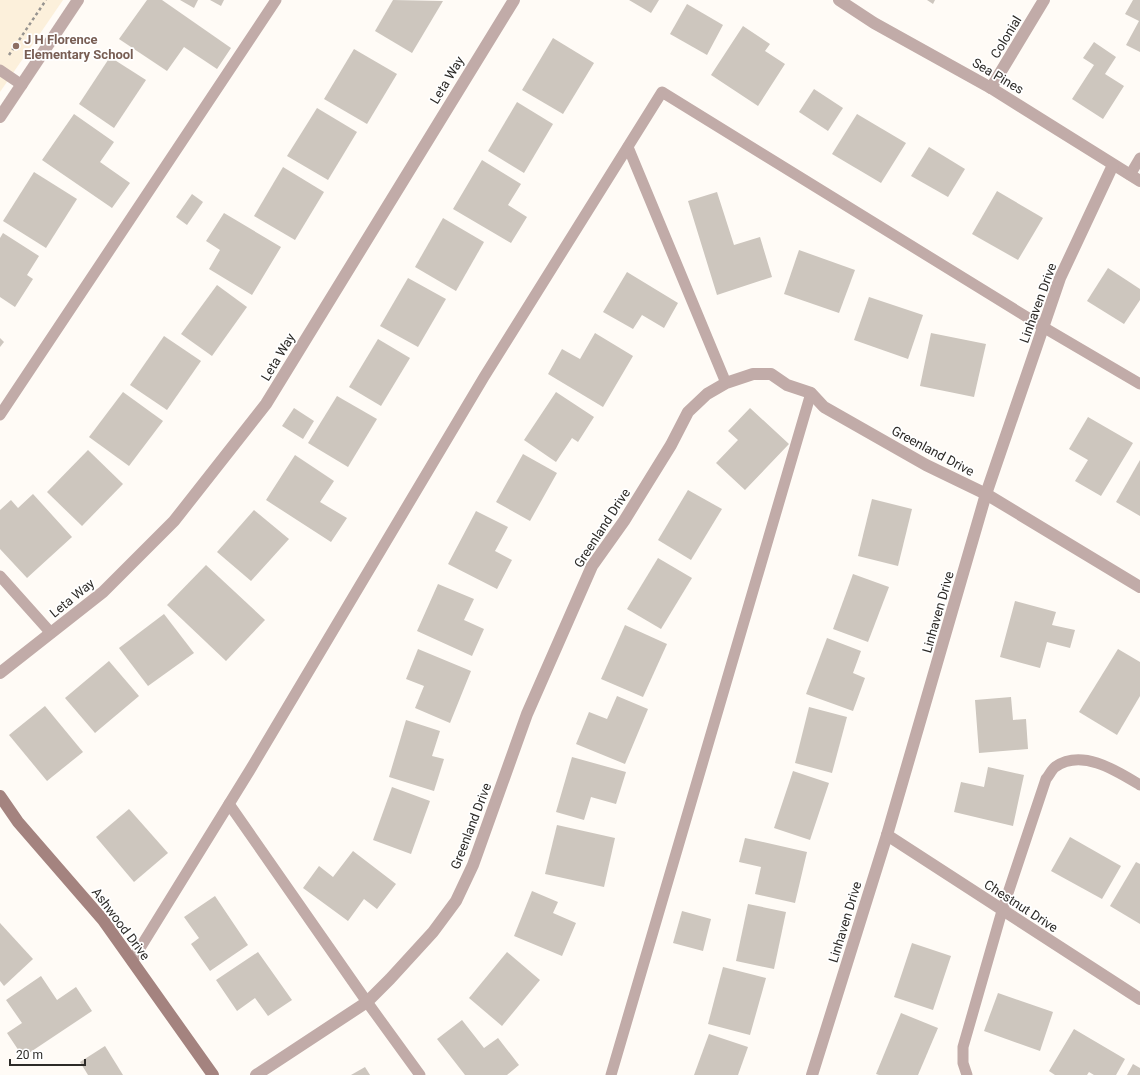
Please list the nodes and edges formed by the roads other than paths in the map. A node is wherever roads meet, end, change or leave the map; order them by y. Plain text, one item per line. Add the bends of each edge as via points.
1 (78, 0) edge
2 (276, 0) edge
3 (514, 0) edge
4 (839, 0) edge
5 (1044, 0) edge
6 (0, 70) edge
7 (22, 84) junction
8 (991, 88) junction
9 (0, 117) edge
10 (628, 147) junction
11 (1140, 158) edge
12 (1113, 165) junction
13 (1135, 178) edge
14 (1043, 327) junction
15 (726, 383) junction
16 (1140, 384) edge
17 (811, 393) junction
18 (0, 415) edge
19 (986, 494) junction
20 (0, 576) edge
21 (1140, 587) edge
22 (51, 633) junction
23 (0, 673) edge
24 (1140, 785) edge
25 (0, 796) edge
26 (229, 804) junction
27 (887, 835) junction
28 (1002, 911) junction
29 (132, 961) junction
30 (1140, 999) edge
31 (367, 1002) junction
32 (213, 1075) edge
33 (256, 1075) edge
34 (420, 1075) edge
35 (611, 1075) edge
36 (812, 1075) edge
37 (967, 1075) edge

1 - 7 street
2 - 18 lane
3 - 22 street, Leta Way via 266,404 174,521 103,592
4 - 8 street, Sea Pines via 874,23
5 - 8 street, Colonial
6 - 7 lane
7 - 9 street
8 - 12 street, Sea Pines
10 - 14 lane via 662,92
10 - 15 lane
10 - 26 lane via 484,377
11 - 13 lane
12 - 13 street, Sea Pines
12 - 14 street, Linhaven Drive via 1060,278
14 - 16 lane
14 - 19 street, Linhaven Drive
15 - 17 street, Greenland Drive via 753,374 770,374 787,385
15 - 31 street, Greenland Drive via 707,394 688,412 632,508 592,566 527,714 473,865 456,900 434,932
17 - 19 street, Greenland Drive via 824,407 926,465
17 - 35 lane
19 - 21 street, Greenland Drive
19 - 27 street, Linhaven Drive
20 - 22 lane
22 - 23 street, Leta Way
24 - 28 lane via 1111,767 1088,760 1070,760 1054,767 1046,780
25 - 29 street, Ashwood Drive via 18,822 103,920
26 - 29 lane
26 - 31 lane
27 - 28 street, Chestnut Drive
27 - 36 street, Linhaven Drive
28 - 30 street, Chestnut Drive
28 - 37 lane via 963,1047 963,1063
29 - 32 street, Ashwood Drive
31 - 33 street, Greenland Drive
31 - 34 lane

